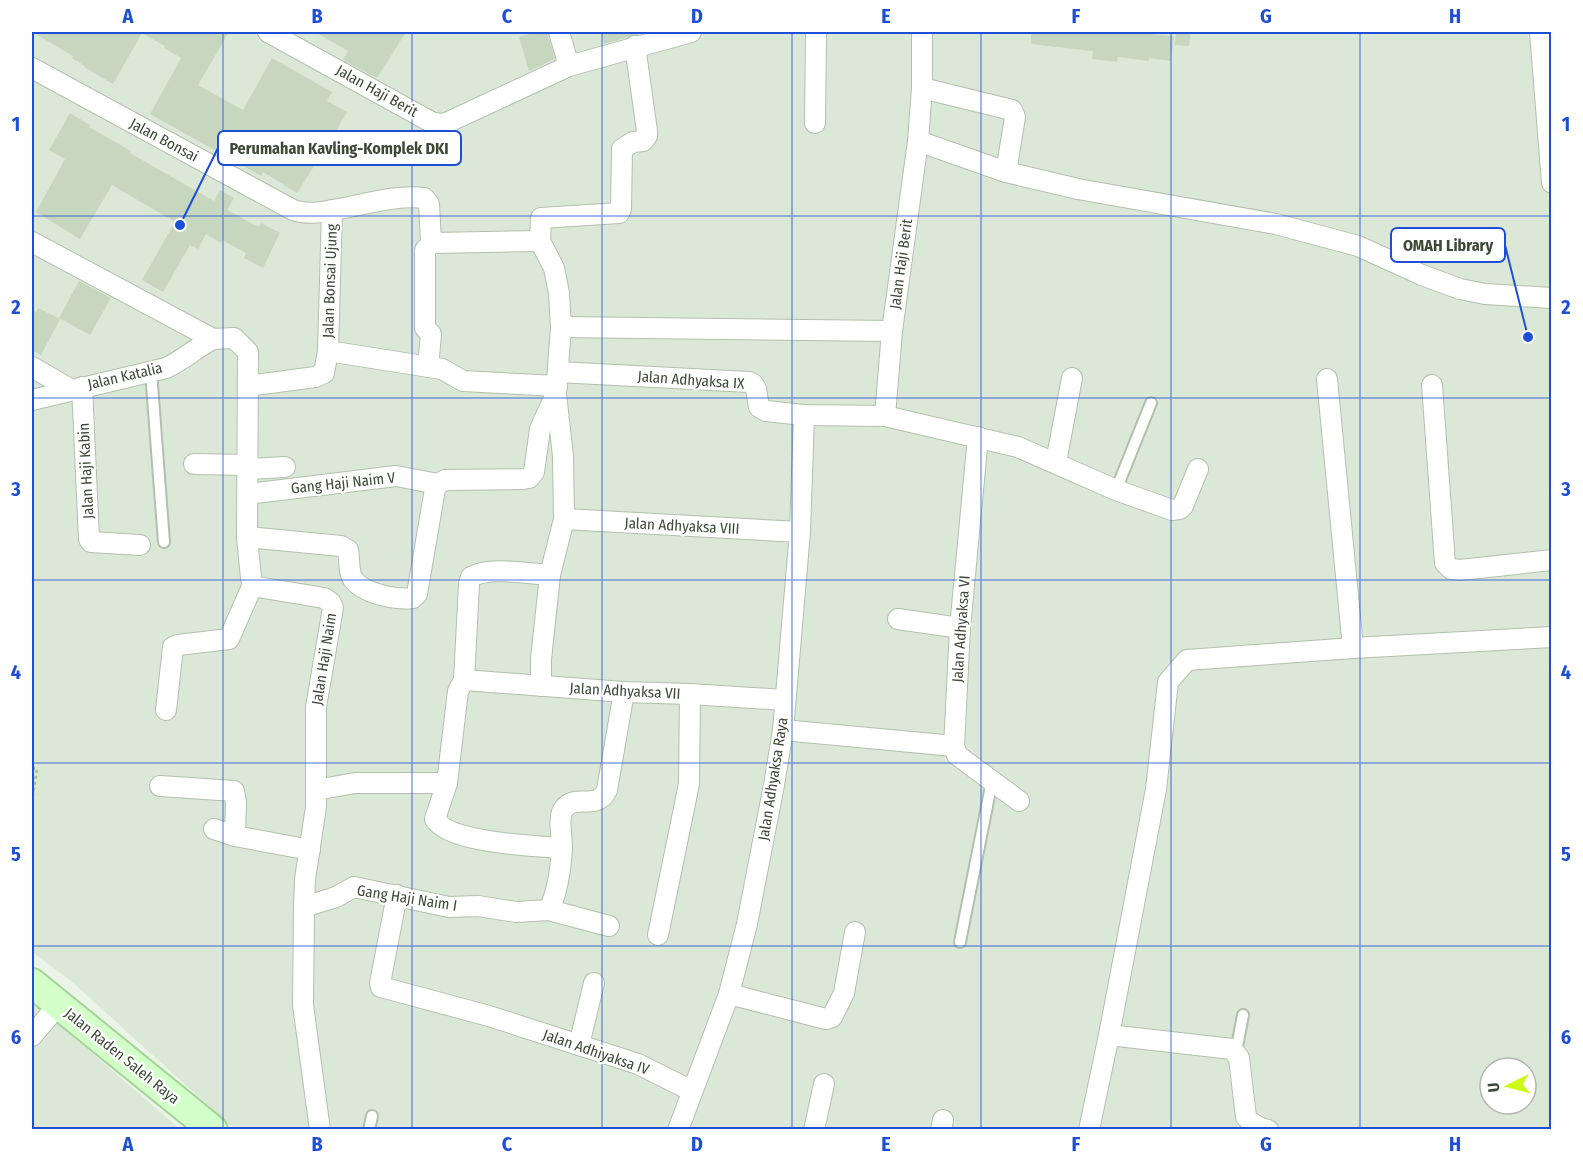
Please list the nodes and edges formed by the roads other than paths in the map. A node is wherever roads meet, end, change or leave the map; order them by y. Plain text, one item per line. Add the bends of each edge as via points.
1 (268, 32) edge
2 (559, 32) edge
3 (691, 32) edge
4 (816, 32) edge
5 (922, 32) edge
6 (1540, 32) edge
7 (635, 46) junction
8 (569, 66) junction
9 (32, 68) edge
10 (922, 88) junction
11 (814, 123) dead end
12 (1550, 136) edge
13 (918, 141) junction
14 (1006, 172) junction
15 (1551, 183) edge
16 (332, 210) junction
17 (32, 242) edge
18 (433, 242) junction
19 (540, 242) junction
20 (1551, 298) edge
21 (561, 327) junction
22 (892, 331) junction
23 (213, 339) junction
24 (328, 351) junction
25 (32, 367) edge
26 (428, 367) junction
27 (152, 372) junction
28 (1072, 378) dead end
29 (1328, 379) dead end
30 (557, 384) junction
31 (1432, 385) dead end
32 (248, 386) junction
33 (76, 388) junction
34 (32, 400) edge
35 (1151, 403) dead end
36 (804, 415) junction
37 (885, 416) junction
38 (978, 437) junction
39 (1056, 462) junction
40 (194, 464) dead end
41 (248, 467) junction
42 (285, 467) dead end
43 (1198, 469) dead end
44 (438, 484) junction
45 (1116, 490) junction
46 (248, 494) junction
47 (564, 519) junction
48 (800, 532) junction
49 (247, 537) junction
50 (164, 542) dead end
51 (140, 545) dead end
52 (1551, 560) edge
53 (550, 575) junction
54 (253, 584) junction
55 (898, 619) dead end
56 (960, 628) junction
57 (1551, 637) edge
58 (1353, 648) junction
59 (464, 680) junction
60 (541, 686) junction
61 (624, 692) junction
62 (690, 694) junction
63 (785, 700) junction
64 (166, 710) dead end
65 (783, 730) junction
66 (954, 746) junction
67 (992, 781) junction
68 (447, 783) junction
69 (160, 786) dead end
70 (316, 790) junction
71 (1019, 801) dead end
72 (214, 829) dead end
73 (235, 836) junction
74 (562, 848) junction
75 (310, 850) junction
76 (397, 895) junction
77 (304, 906) junction
78 (549, 910) junction
79 (609, 926) dead end
80 (855, 932) dead end
81 (658, 935) dead end
82 (960, 942) dead end
83 (32, 983) edge
84 (594, 983) dead end
85 (729, 994) junction
86 (59, 1004) junction
87 (1243, 1015) dead end
88 (1109, 1035) junction
89 (32, 1036) edge
90 (579, 1045) junction
91 (1236, 1052) junction
92 (824, 1084) dead end
93 (692, 1091) junction
94 (372, 1116) dead end
95 (679, 1129) edge
96 (213, 1130) edge
97 (320, 1130) edge
98 (369, 1130) edge
99 (814, 1130) edge
100 (1089, 1130) edge
101 (1268, 1130) edge

1 - 8 street, Jalan Haji Berit via 433,123 444,124
2 - 8 street
3 - 7 street, Jalan Haji Berit
4 - 11 street
5 - 10 street, Jalan Haji Berit
6 - 12 street
7 - 8 street, Jalan Haji Berit
7 - 19 street via 647,136 622,149 621,209 619,213 541,218
9 - 16 street, Jalan Bonsai via 293,210
10 - 13 street, Jalan Haji Berit
10 - 14 street via 1012,110 1016,117
12 - 15 street
13 - 14 street
13 - 22 street, Jalan Haji Berit
14 - 20 street via 1078,189 1276,224 1358,246 1460,289
16 - 18 street, Jalan Bonsai via 401,197 424,198 429,204
16 - 24 street, Jalan Bonsai Ujung
17 - 23 street
18 - 19 street
18 - 26 street via 425,250 425,328 431,334
19 - 21 street via 555,268
21 - 22 street
21 - 30 street
22 - 37 street, Jalan Haji Berit
23 - 27 street, Jalan Katalia via 178,362
23 - 32 street via 234,338 248,352
24 - 26 street
24 - 32 street via 324,373 315,377
25 - 33 street
26 - 30 street via 442,369 463,381
27 - 33 street, Jalan Katalia
27 - 50 lane
28 - 39 street
29 - 58 street
30 - 36 street, Jalan Adhyaksa IX via 749,382 756,389 759,407
30 - 44 street, Gang Haji Naim V via 540,429 532,476 445,480
30 - 47 street
31 - 52 street via 1445,563 1460,570
32 - 41 street
33 - 34 street, Jalan Katalia
33 - 51 street, Jalan Haji Kabin via 89,539
35 - 45 lane
36 - 37 street
36 - 48 street, Jalan Adhyaksa Raya
37 - 38 street
38 - 39 street
38 - 56 street, Jalan Adhyaksa VI
39 - 45 street
40 - 41 street
41 - 42 street
41 - 46 street
43 - 45 street via 1183,506 1177,510
44 - 46 street, Gang Haji Naim V via 396,476
44 - 49 street via 417,594 413,598 382,596 359,584 353,579 348,550 342,546
46 - 49 street
47 - 48 street, Jalan Adhyaksa VIII
47 - 53 street
48 - 63 street, Jalan Adhyaksa Raya
49 - 54 street
53 - 59 street via 498,572 471,577
53 - 60 street
54 - 64 street via 229,639 173,647
54 - 70 street, Jalan Haji Naim via 332,603 316,707
55 - 56 street
56 - 66 street, Jalan Adhyaksa VI
57 - 58 street
58 - 88 street via 1187,660 1168,682 1156,789
59 - 60 street, Jalan Adhyaksa VII
59 - 68 street via 458,691
60 - 61 street, Jalan Adhyaksa VII
61 - 62 street, Jalan Adhyaksa VII
61 - 74 street via 607,790 593,802 579,801 565,807 561,813
62 - 63 street, Jalan Adhyaksa VII
62 - 81 street via 689,784
63 - 65 street, Jalan Adhyaksa Raya
65 - 66 street
65 - 85 street, Jalan Adhyaksa Raya via 747,924
66 - 67 street via 957,755
67 - 71 street
67 - 82 lane
68 - 70 street via 354,783
68 - 74 street via 435,821 459,836
69 - 73 street via 234,791
70 - 75 street, Jalan Haji Naim
72 - 73 street
73 - 75 street
74 - 78 street via 555,897
75 - 77 street, Jalan Haji Naim
76 - 77 street, Gang Haji Naim I via 354,887
76 - 78 street, Gang Haji Naim I via 448,907
76 - 90 street, Jalan Adhiyaksa IV via 381,987
77 - 97 street, Jalan Haji Naim via 303,1005
78 - 79 street, Gang Haji Naim I
80 - 85 street via 844,993 832,1017 826,1019
83 - 86 main road, Jalan Raden Saleh Raya
84 - 90 street
85 - 93 street, Jalan Adhyaksa Raya
86 - 89 street
86 - 96 main road, Jalan Raden Saleh Raya
87 - 91 lane
88 - 91 street via 1226,1047
88 - 100 street
90 - 93 street, Jalan Adhiyaksa IV via 638,1064
91 - 101 street via 1246,1117
92 - 99 street
93 - 95 street, Jalan Adhyaksa Raya
94 - 98 lane

